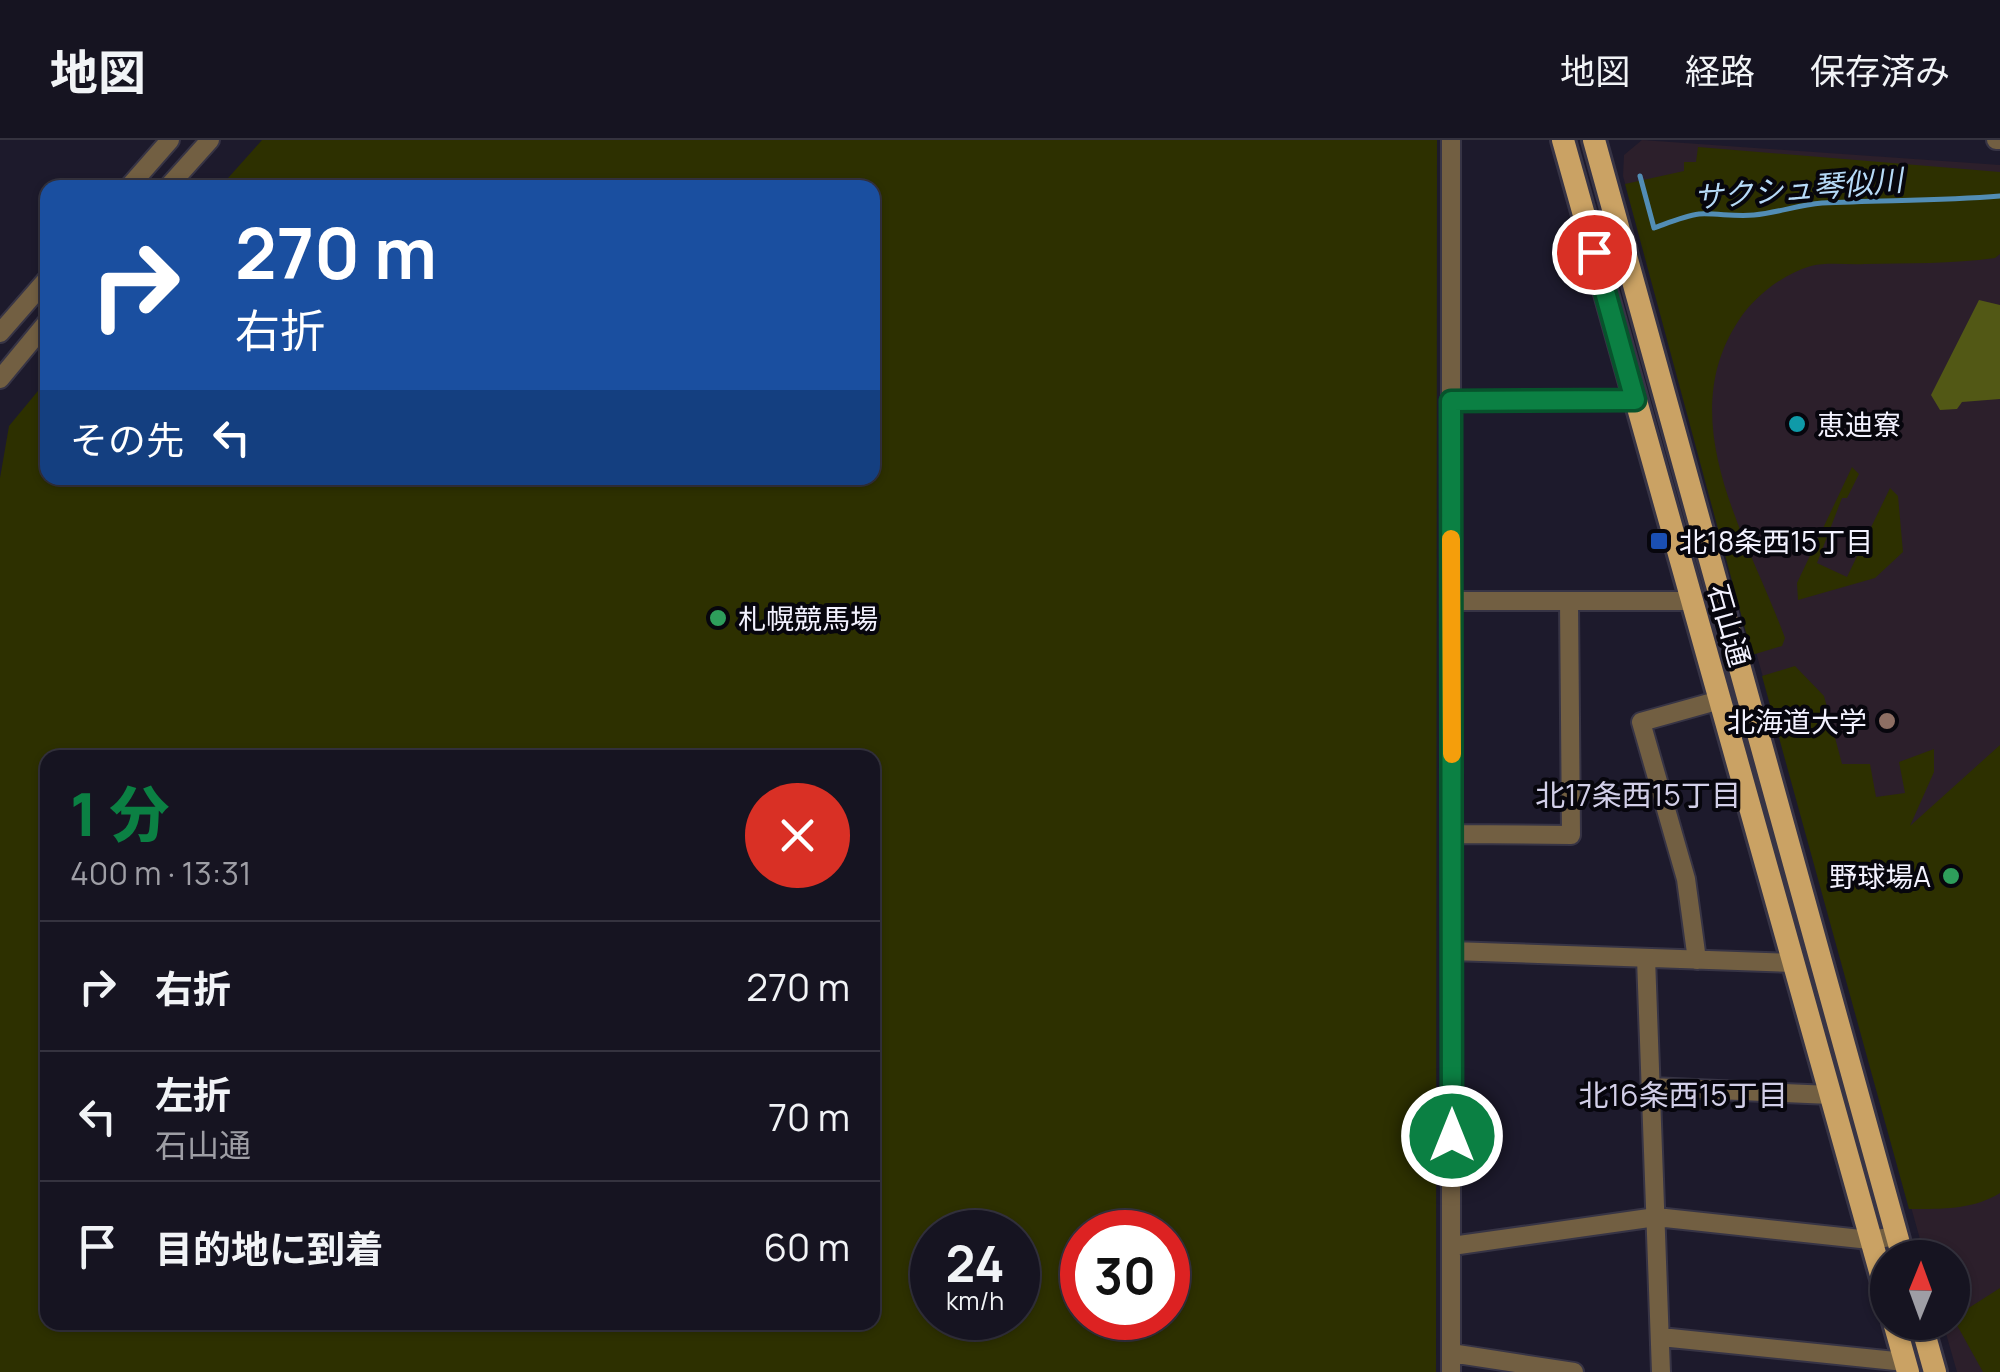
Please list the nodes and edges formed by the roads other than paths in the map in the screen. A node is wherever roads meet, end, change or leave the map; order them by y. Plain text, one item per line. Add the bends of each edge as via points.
1 (170, 140) edge
2 (210, 140) edge
3 (1451, 140) edge
4 (1563, 140) edge
5 (1594, 140) edge
6 (135, 180) edge
7 (174, 180) edge
8 (40, 287) edge
9 (40, 331) edge
10 (0, 333) edge
11 (0, 379) edge
12 (1635, 400) junction
13 (1451, 401) junction
14 (1452, 601) junction
15 (1569, 601) junction
16 (1692, 601) junction
17 (1720, 700) junction
18 (1452, 834) junction
19 (1452, 951) junction
20 (1646, 958) junction
21 (1697, 960) junction
22 (1794, 963) junction
23 (1651, 1087) junction
24 (1831, 1095) junction
25 (1656, 1216) junction
26 (1870, 1240) joint
27 (1898, 1240) edge
28 (1452, 1246) junction
29 (1660, 1337) junction
30 (1899, 1340) edge
31 (1926, 1340) edge
32 (1451, 1363) edge
33 (1907, 1367) edge
34 (1574, 1372) edge
35 (1661, 1372) edge
36 (1935, 1372) edge

1 - 6 street
2 - 7 street
3 - 13 street
4 - 12 main road, 石山通
5 - 27 main road, 石山通
8 - 10 street
9 - 11 street
12 - 13 street
12 - 16 main road, 石山通
13 - 14 street
14 - 15 street
14 - 18 street
15 - 16 street
15 - 18 street via 1570,834
16 - 17 main road, 石山通
17 - 21 street via 1642,722 1686,879
17 - 22 main road, 石山通
18 - 19 street
19 - 20 street
19 - 28 street
20 - 21 street
20 - 23 street
21 - 22 street
22 - 24 main road, 石山通
23 - 24 street
23 - 25 street
24 - 26 main road, 石山通
25 - 26 street
25 - 28 street
25 - 29 street
28 - 32 street
29 - 33 street
29 - 35 street
30 - 33 main road
31 - 36 main road
32 - 34 street

